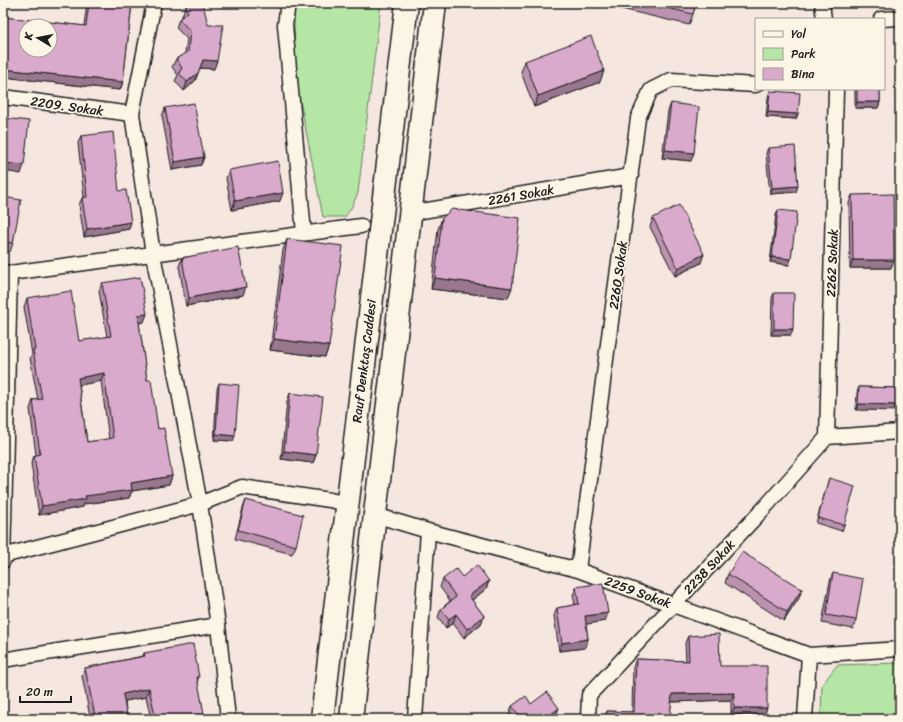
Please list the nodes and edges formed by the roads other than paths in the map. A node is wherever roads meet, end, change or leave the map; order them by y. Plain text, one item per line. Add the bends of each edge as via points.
1 (154, 3) edge
2 (288, 3) edge
3 (407, 3) edge
4 (435, 3) edge
5 (822, 3) edge
6 (824, 18) edge
7 (900, 18) edge
8 (885, 19) edge
9 (755, 85) edge
10 (836, 90) edge
11 (3, 97) edge
12 (132, 114) junction
13 (631, 176) junction
14 (410, 213) junction
15 (362, 226) dead end
16 (304, 233) junction
17 (153, 254) junction
18 (6, 272) edge
19 (900, 432) edge
20 (827, 437) junction
21 (200, 504) junction
22 (347, 504) junction
23 (375, 515) junction
24 (428, 531) junction
25 (3, 558) edge
26 (578, 570) junction
27 (674, 605) junction
28 (218, 625) junction
29 (900, 649) edge
30 (809, 655) junction
31 (3, 660) edge
32 (228, 719) edge
33 (322, 719) edge
34 (351, 719) edge
35 (415, 719) edge
36 (588, 719) edge
37 (805, 719) edge

1 - 12 street
2 - 16 street via 285,25
3 - 22 main road, Rauf Denktaş Caddesi
4 - 14 main road
5 - 6 street
7 - 8 street
9 - 13 street, 2260 Sokak via 670,80 651,90 638,118
10 - 20 street, 2262 Sokak
11 - 12 street, 2209. Sokak
12 - 17 street
13 - 14 street, 2261 Sokak
13 - 26 street, 2260 Sokak
14 - 23 main road
15 - 16 street
16 - 17 street
17 - 18 street
17 - 21 street
18 - 25 street
19 - 20 street
20 - 27 street, 2238 Sokak via 768,505
21 - 22 street via 242,487
21 - 25 street
21 - 28 street
22 - 33 main road, Rauf Denktaş Caddesi
23 - 24 street, 2259 Sokak
23 - 34 main road
24 - 26 street, 2259 Sokak
24 - 35 street
26 - 27 street, 2259 Sokak
27 - 30 street, 2259 Sokak
27 - 36 street, 2238 Sokak via 589,695
28 - 31 street
28 - 32 street
29 - 30 street, 2259 Sokak
30 - 37 street

